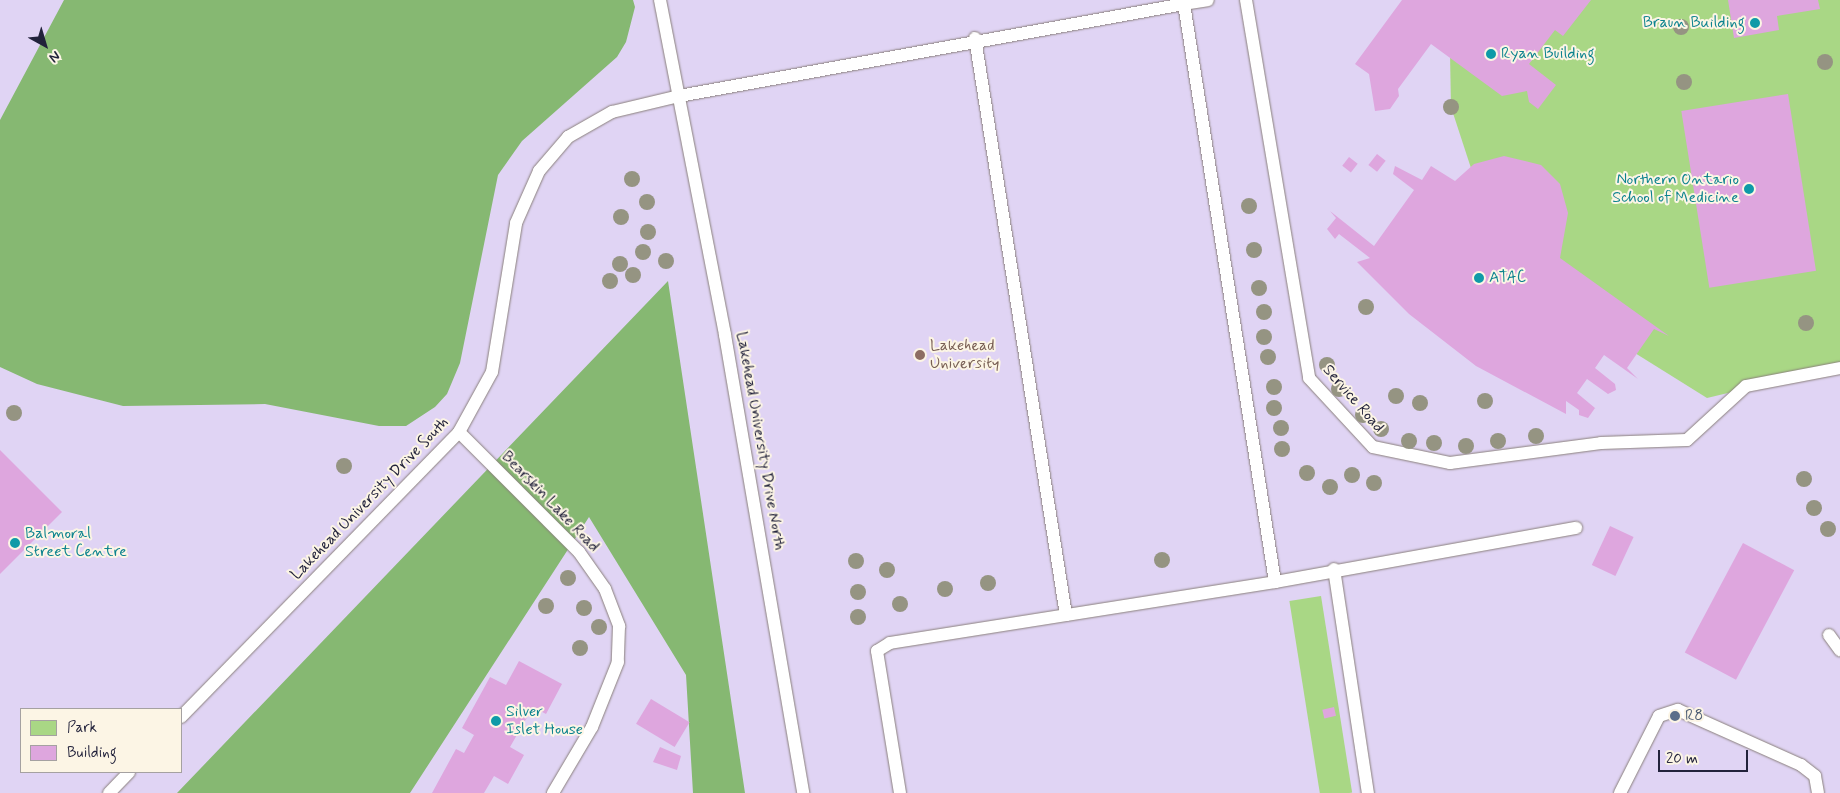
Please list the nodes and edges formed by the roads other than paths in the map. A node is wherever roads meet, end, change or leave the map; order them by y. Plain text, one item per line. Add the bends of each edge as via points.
1 (660, 0) edge
2 (1208, 0) edge
3 (1246, 0) edge
4 (1184, 4) junction
5 (974, 38) junction
6 (679, 96) junction
7 (1840, 368) edge
8 (459, 432) junction
9 (1576, 528) dead end
10 (1334, 569) junction
11 (1275, 582) junction
12 (1066, 615) junction
13 (1829, 635) dead end
14 (1840, 650) edge
15 (182, 716) edge
16 (128, 773) edge
17 (109, 793) edge
18 (553, 793) edge
19 (803, 793) edge
20 (900, 793) edge
21 (1368, 793) edge
22 (1620, 793) edge
23 (1818, 793) edge

1 - 6 lane
2 - 4 lane, Lakehead University Drive South
3 - 7 lane, Service Road via 1309,378 1374,447 1450,464 1600,443 1687,440 1746,386
4 - 5 lane, Lakehead University Drive South
4 - 11 lane
5 - 6 lane, Lakehead University Drive South
5 - 12 lane
6 - 8 lane, Lakehead University Drive South via 612,112 589,123 568,137 539,171 516,224 492,372
6 - 19 lane, Lakehead University Drive North
8 - 15 lane, Lakehead University Drive South
8 - 18 lane, Bearskin Lake Road via 579,552 605,589 618,626 618,662 592,727
9 - 10 lane
10 - 11 lane
10 - 21 lane
11 - 12 lane
12 - 20 lane via 890,643 877,651
13 - 14 lane
16 - 17 lane
22 - 23 lane via 1659,716 1678,710 1802,765 1815,776

